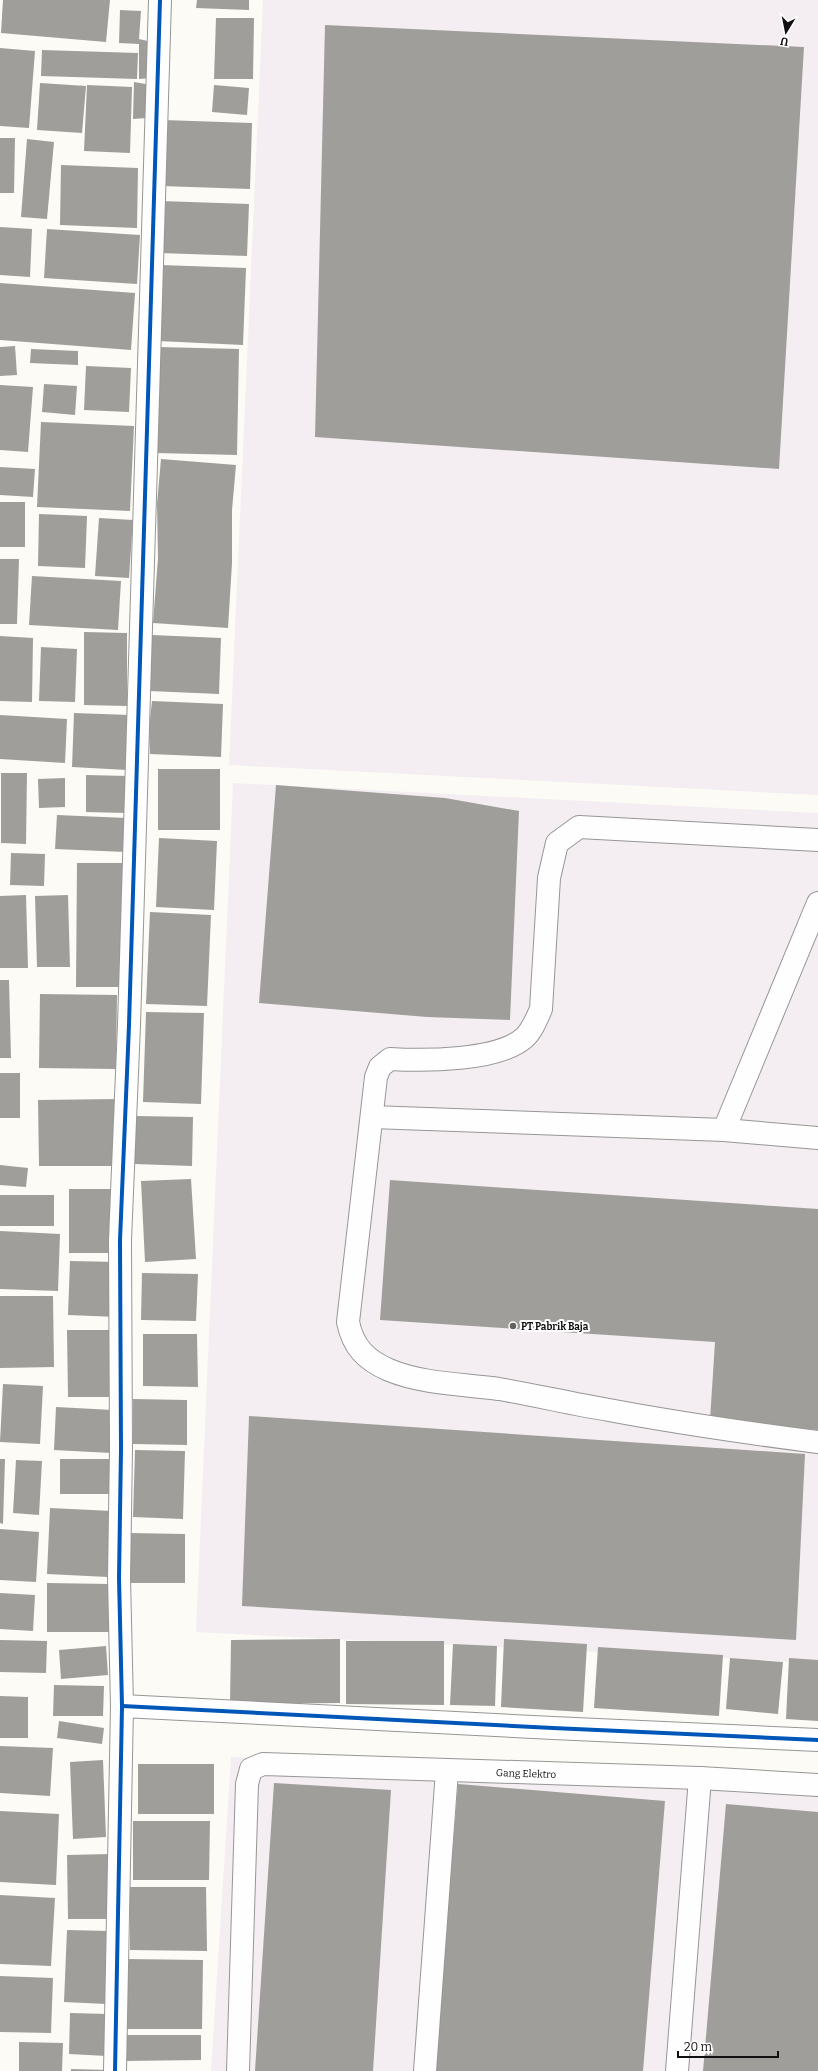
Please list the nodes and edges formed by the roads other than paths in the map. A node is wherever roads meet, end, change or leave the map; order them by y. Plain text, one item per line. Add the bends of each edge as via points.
1 (160, 0) edge
2 (818, 840) edge
3 (818, 903) edge
4 (372, 1117) junction
5 (724, 1130) junction
6 (818, 1138) edge
7 (818, 1442) edge
8 (122, 1706) junction
9 (818, 1740) edge
10 (447, 1770) junction
11 (700, 1778) junction
12 (818, 1785) edge
13 (115, 2071) edge
14 (238, 2071) edge
15 (425, 2071) edge
16 (677, 2071) edge

1 - 8 street via 120,1240 119,1578
2 - 4 street via 579,827 557,842 549,878 541,1009 524,1038 495,1053 420,1060 390,1059 380,1067 376,1077
3 - 5 street
4 - 5 street
4 - 7 street via 348,1322 351,1337 363,1354 387,1369 408,1377 499,1389 617,1412
5 - 6 street
8 - 9 street
8 - 13 street
10 - 11 street, Gang Elektro
10 - 14 street, Gang Elektro via 263,1764 251,1769 247,1784
10 - 15 street
11 - 12 street, Gang Elektro
11 - 16 street

